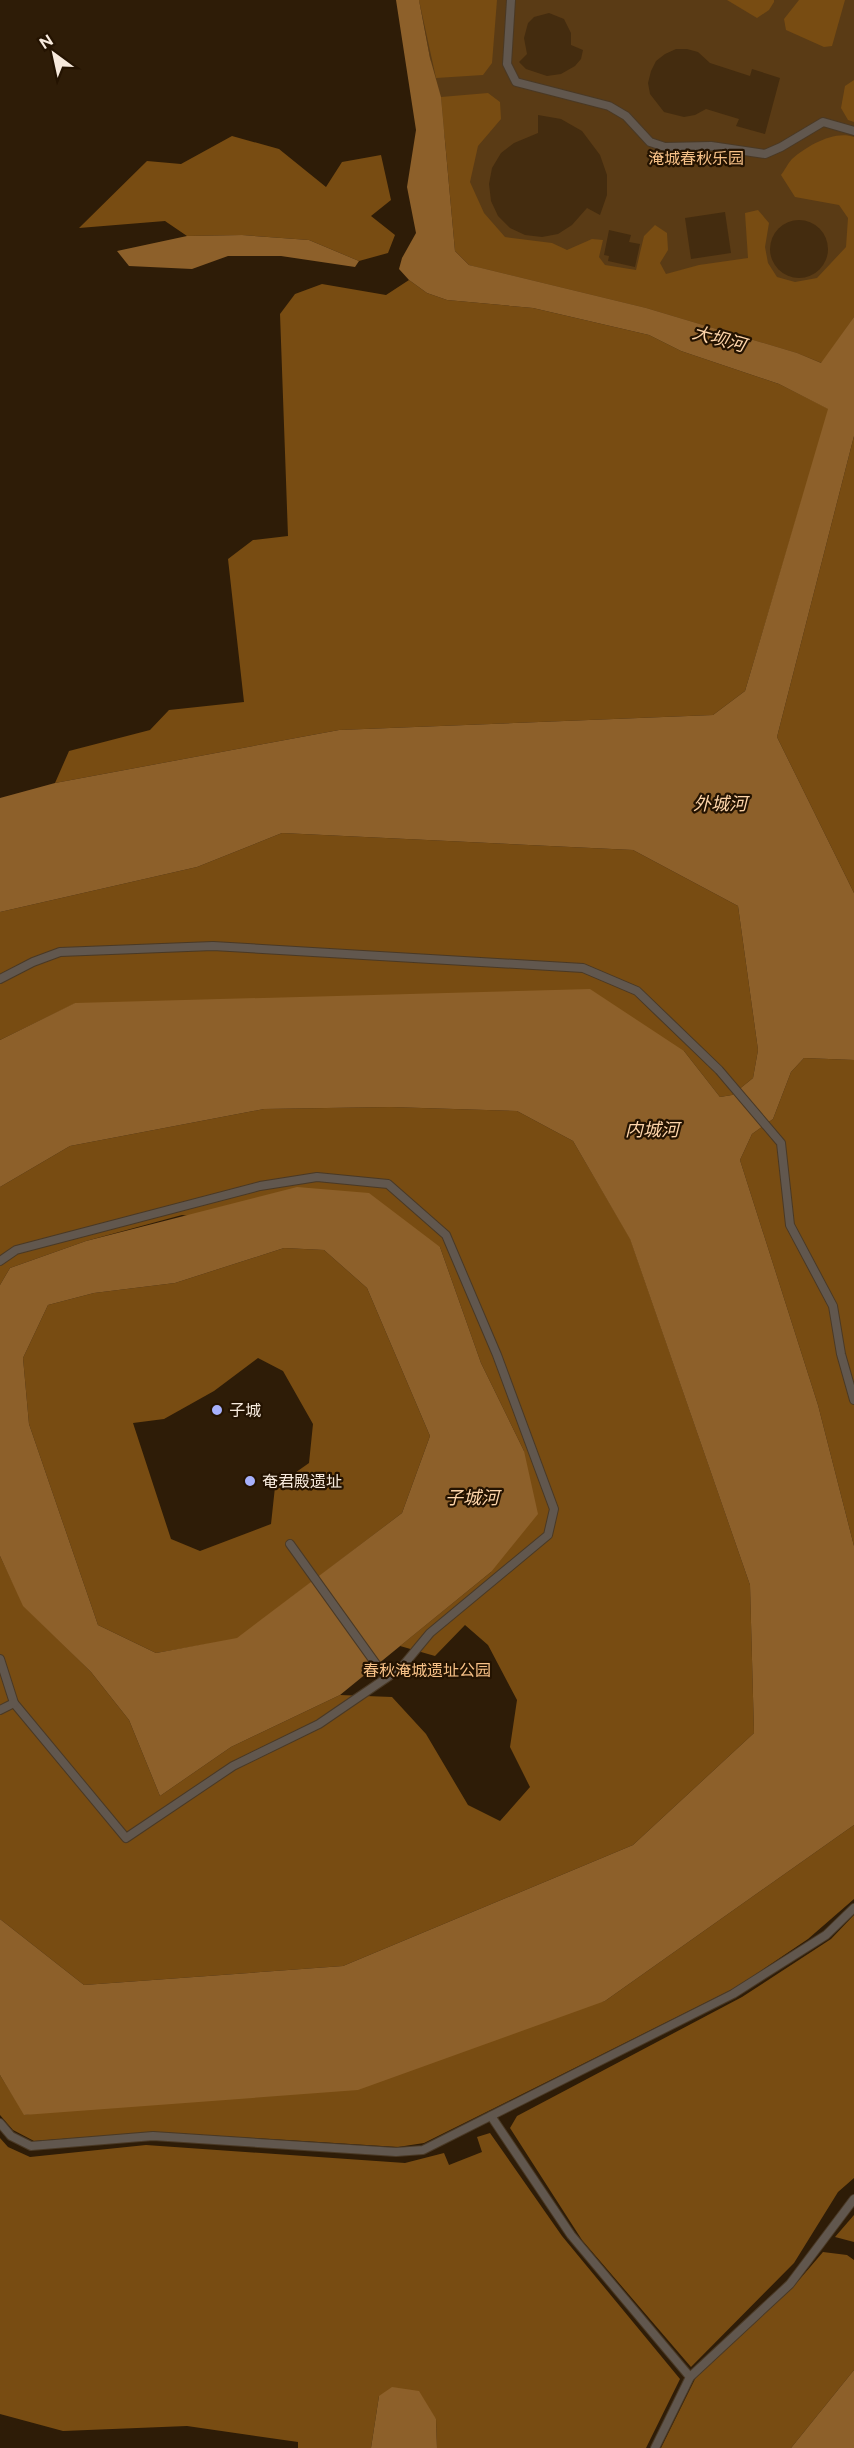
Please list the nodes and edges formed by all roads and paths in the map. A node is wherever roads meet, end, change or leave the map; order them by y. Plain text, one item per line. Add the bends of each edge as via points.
1 (511, 0) edge
2 (854, 131) edge
3 (0, 979) edge
4 (0, 1261) edge
5 (854, 1400) edge
6 (290, 1544) dead end
7 (0, 1659) edge
8 (386, 1678) junction
9 (14, 1703) junction
10 (0, 1710) edge
11 (854, 1908) edge
12 (491, 2116) junction
13 (0, 2123) edge
14 (854, 2199) edge
15 (690, 2377) junction
16 (655, 2448) edge

1 - 2 lane via 507,64 516,82 609,106 626,116 650,142 665,147 711,146 765,154 823,122
3 - 5 lane via 60,952 213,946 583,968 637,991 719,1070 781,1143 790,1225 833,1306
4 - 8 lane via 16,1250 260,1186 317,1177 388,1184 446,1235 497,1355 554,1509 548,1535 430,1633 401,1668
6 - 8 lane
7 - 9 lane
8 - 9 lane via 319,1724 233,1766 126,1838
9 - 10 lane
11 - 12 lane via 826,1935 733,1994
12 - 13 lane via 423,2150 396,2152 153,2136 31,2146 11,2136
12 - 15 lane via 571,2235
14 - 15 lane via 790,2283
15 - 16 lane

